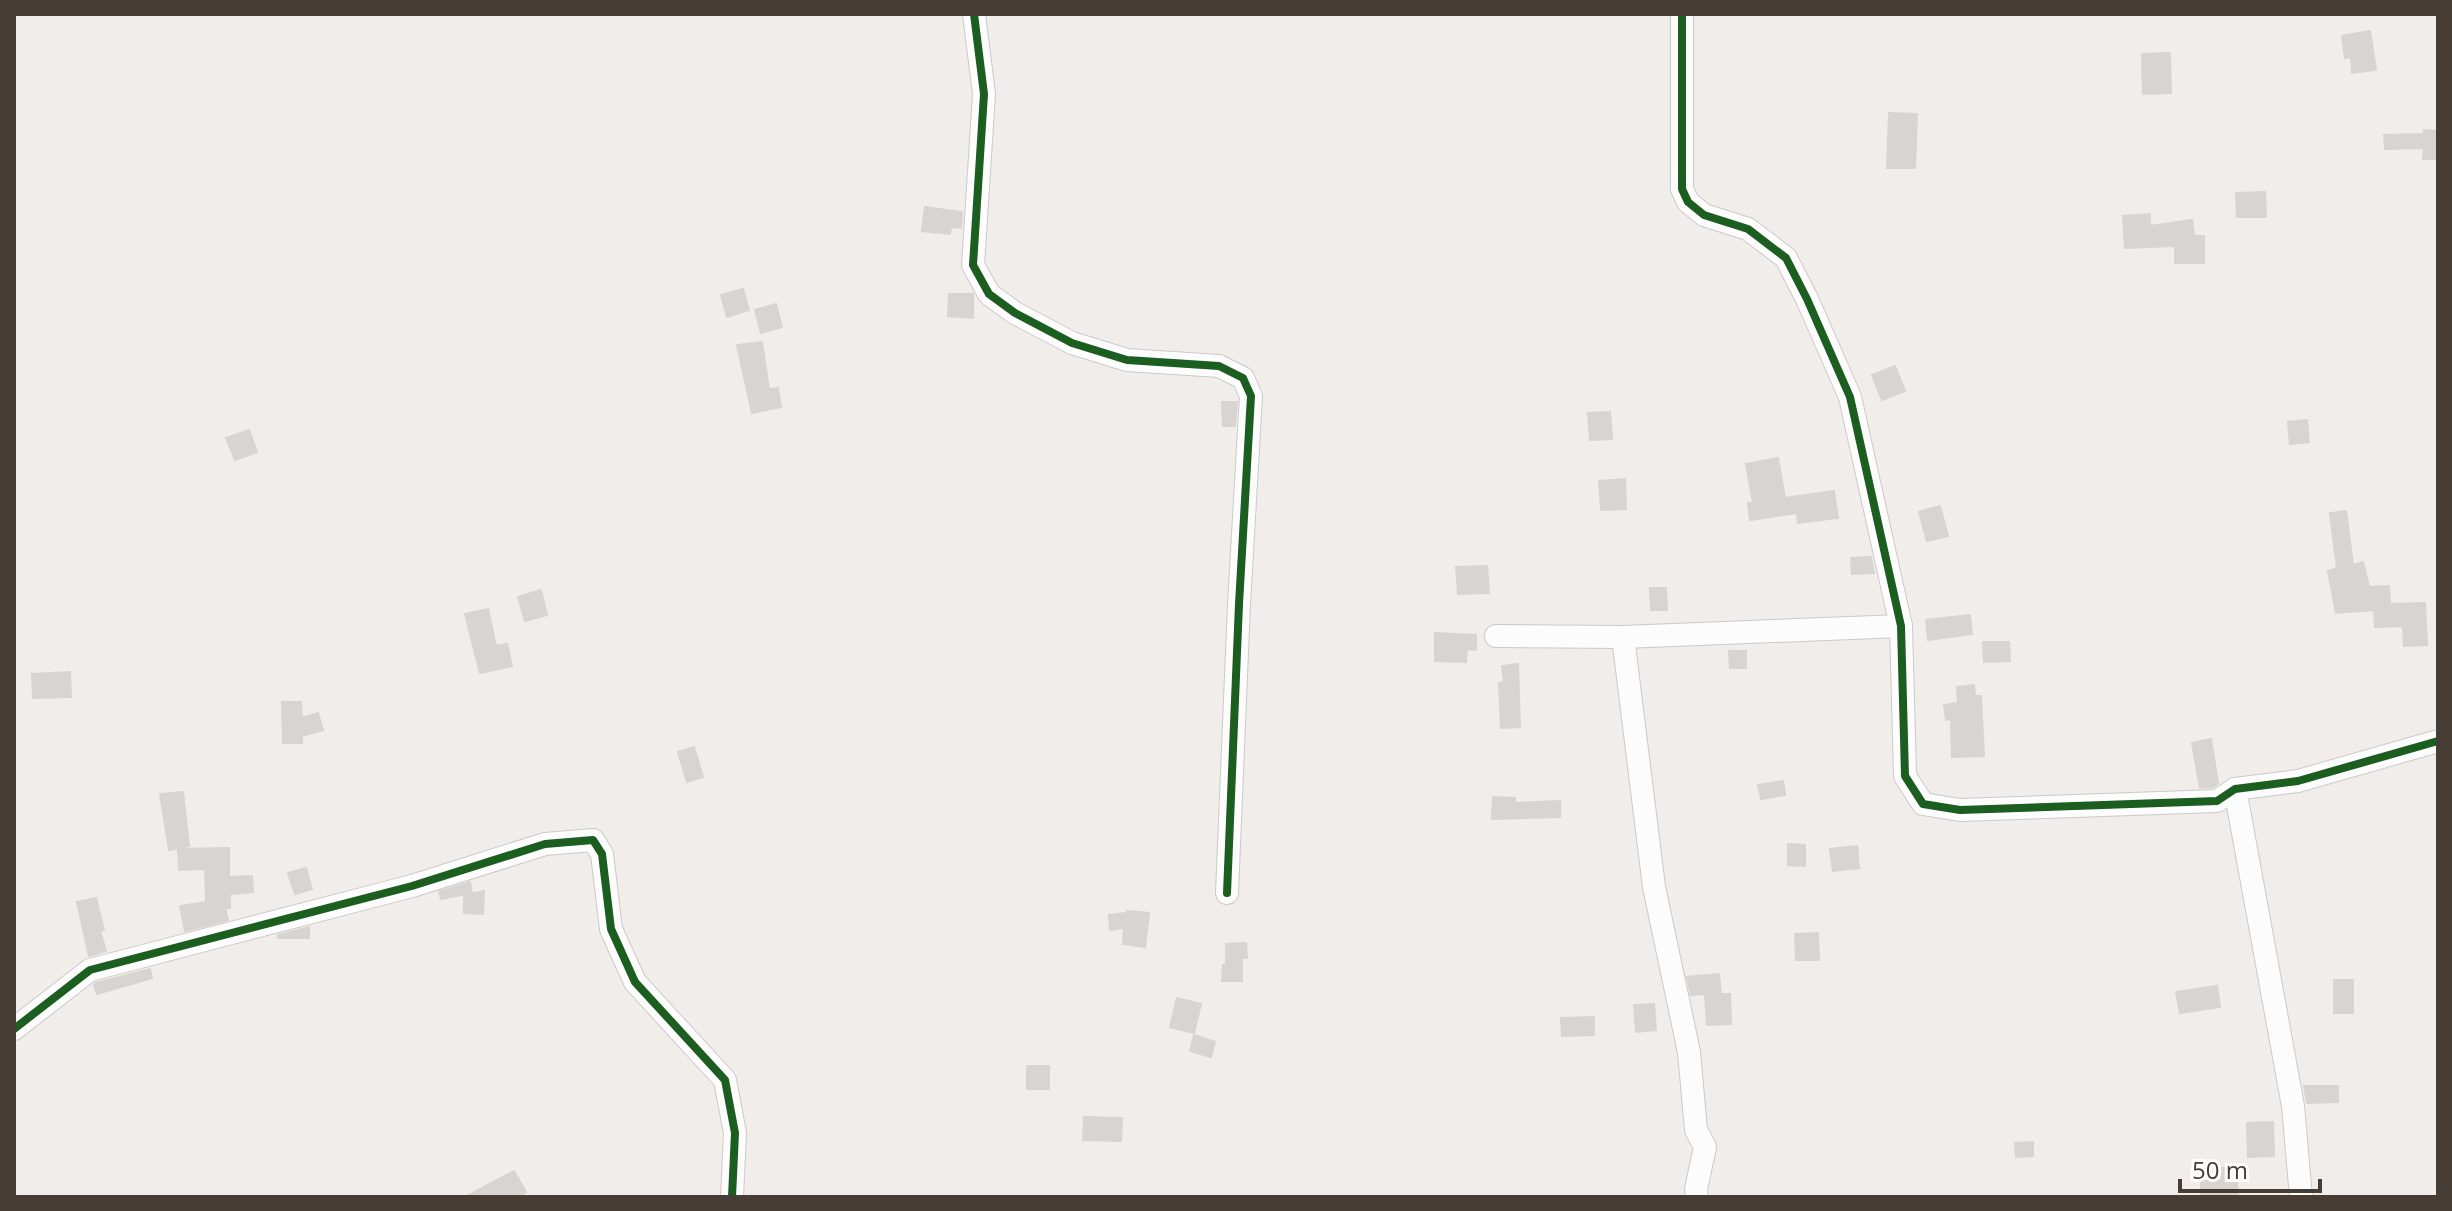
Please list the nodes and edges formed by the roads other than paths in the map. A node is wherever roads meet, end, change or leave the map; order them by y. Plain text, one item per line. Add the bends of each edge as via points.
1 (974, 14) edge
2 (1682, 14) edge
3 (1901, 626) junction
4 (1496, 636) dead end
5 (1623, 637) junction
6 (2438, 741) edge
7 (2235, 789) junction
8 (1227, 893) dead end
9 (14, 1029) edge
10 (732, 1197) edge
11 (1697, 1197) edge
12 (2301, 1197) edge

1 - 8 street via 984,94 973,265 989,294 1072,343 1127,360 1219,366 1243,378 1251,396
2 - 3 street via 1682,189 1704,215 1748,229 1786,258 1807,299 1850,397
3 - 5 street
3 - 7 street via 1905,776 1923,804 1960,810 2217,801
4 - 5 street
5 - 11 street via 1654,887 1689,1052 1696,1130 1705,1147
6 - 7 street via 2298,781
7 - 12 street via 2293,1106
9 - 10 street via 90,970 412,886 545,844 593,840 602,854 611,929 635,982 725,1080 735,1133

